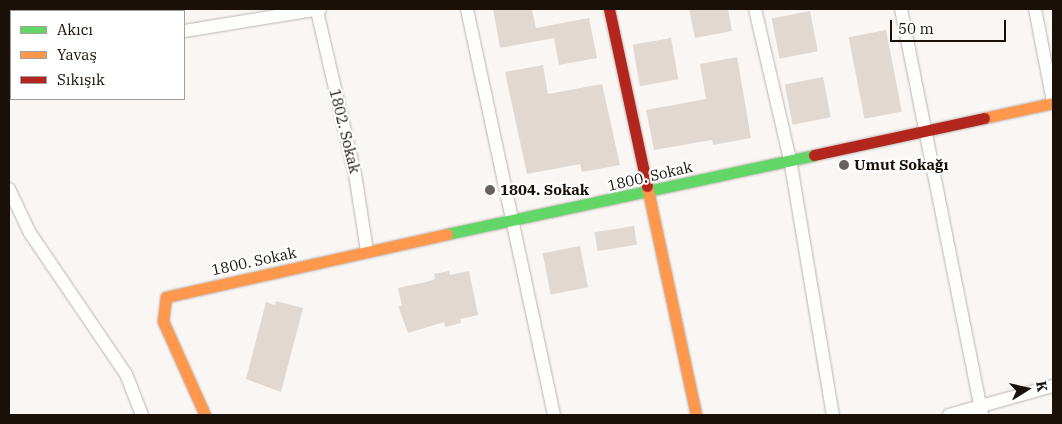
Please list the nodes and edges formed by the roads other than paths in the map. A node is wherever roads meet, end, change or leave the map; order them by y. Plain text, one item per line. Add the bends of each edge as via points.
1 (466, 9) edge
2 (609, 9) edge
3 (755, 9) edge
4 (901, 9) edge
5 (1035, 9) edge
6 (319, 10) edge
7 (185, 31) edge
8 (1053, 103) edge
9 (927, 130) junction
10 (790, 158) junction
11 (9, 189) edge
12 (646, 193) junction
13 (514, 221) junction
14 (367, 251) junction
15 (1053, 386) edge
16 (981, 412) edge
17 (142, 415) edge
18 (204, 415) edge
19 (554, 415) edge
20 (696, 415) edge
21 (833, 415) edge
22 (949, 415) edge

1 - 13 street
2 - 12 street
3 - 10 street
4 - 9 street
5 - 8 street
6 - 7 street
6 - 14 street, 1802. Sokak via 356,174
8 - 9 street, 1800. Sokak
9 - 10 street, 1800. Sokak
9 - 16 street
10 - 12 street, 1800. Sokak
10 - 21 street
11 - 17 street via 30,233 126,374
12 - 13 street, 1800. Sokak
12 - 20 street
13 - 14 street, 1800. Sokak
13 - 19 street
14 - 18 street, 1800. Sokak via 166,297 162,307 163,321
15 - 16 street
16 - 22 street

